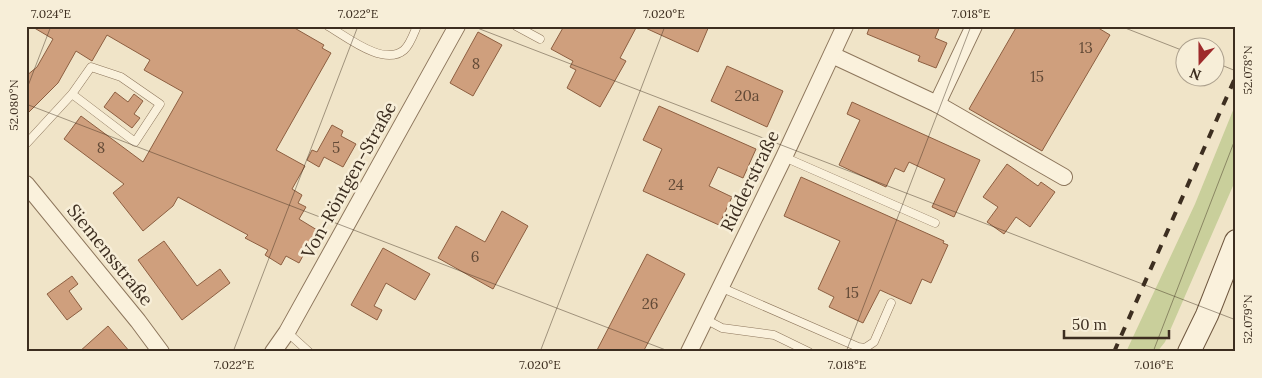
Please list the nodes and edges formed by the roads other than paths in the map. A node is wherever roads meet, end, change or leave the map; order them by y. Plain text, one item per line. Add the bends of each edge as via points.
1 (328, 26) edge
2 (417, 26) edge
3 (457, 26) edge
4 (516, 26) edge
5 (845, 26) edge
6 (974, 26) edge
7 (540, 39) dead end
8 (832, 56) junction
9 (72, 94) junction
10 (937, 104) junction
11 (26, 144) edge
12 (784, 156) junction
13 (1064, 177) dead end
14 (26, 184) edge
15 (935, 223) dead end
16 (1236, 241) edge
17 (720, 287) junction
18 (891, 303) dead end
19 (705, 319) junction
20 (287, 332) junction
21 (1192, 351) edge
22 (161, 352) edge
23 (273, 352) edge
24 (309, 352) edge
25 (689, 352) edge
26 (809, 352) edge

1 - 2 lane via 375,53 392,56 405,50
3 - 20 street, Von-Röntgen-Straße
4 - 7 lane
5 - 8 street, Ridderstraße
6 - 10 street
8 - 10 street
8 - 12 street, Ridderstraße
9 - 9 lane via 91,67 121,77 160,104 135,142
9 - 11 lane
10 - 13 street
12 - 15 lane
12 - 17 street, Ridderstraße
14 - 22 street, Siemensstraße
16 - 21 main road
17 - 18 lane via 865,348 874,342
17 - 19 street, Ridderstraße
19 - 25 street, Ridderstraße
19 - 26 lane via 722,328 774,335
20 - 23 street, Von-Röntgen-Straße
20 - 24 lane

